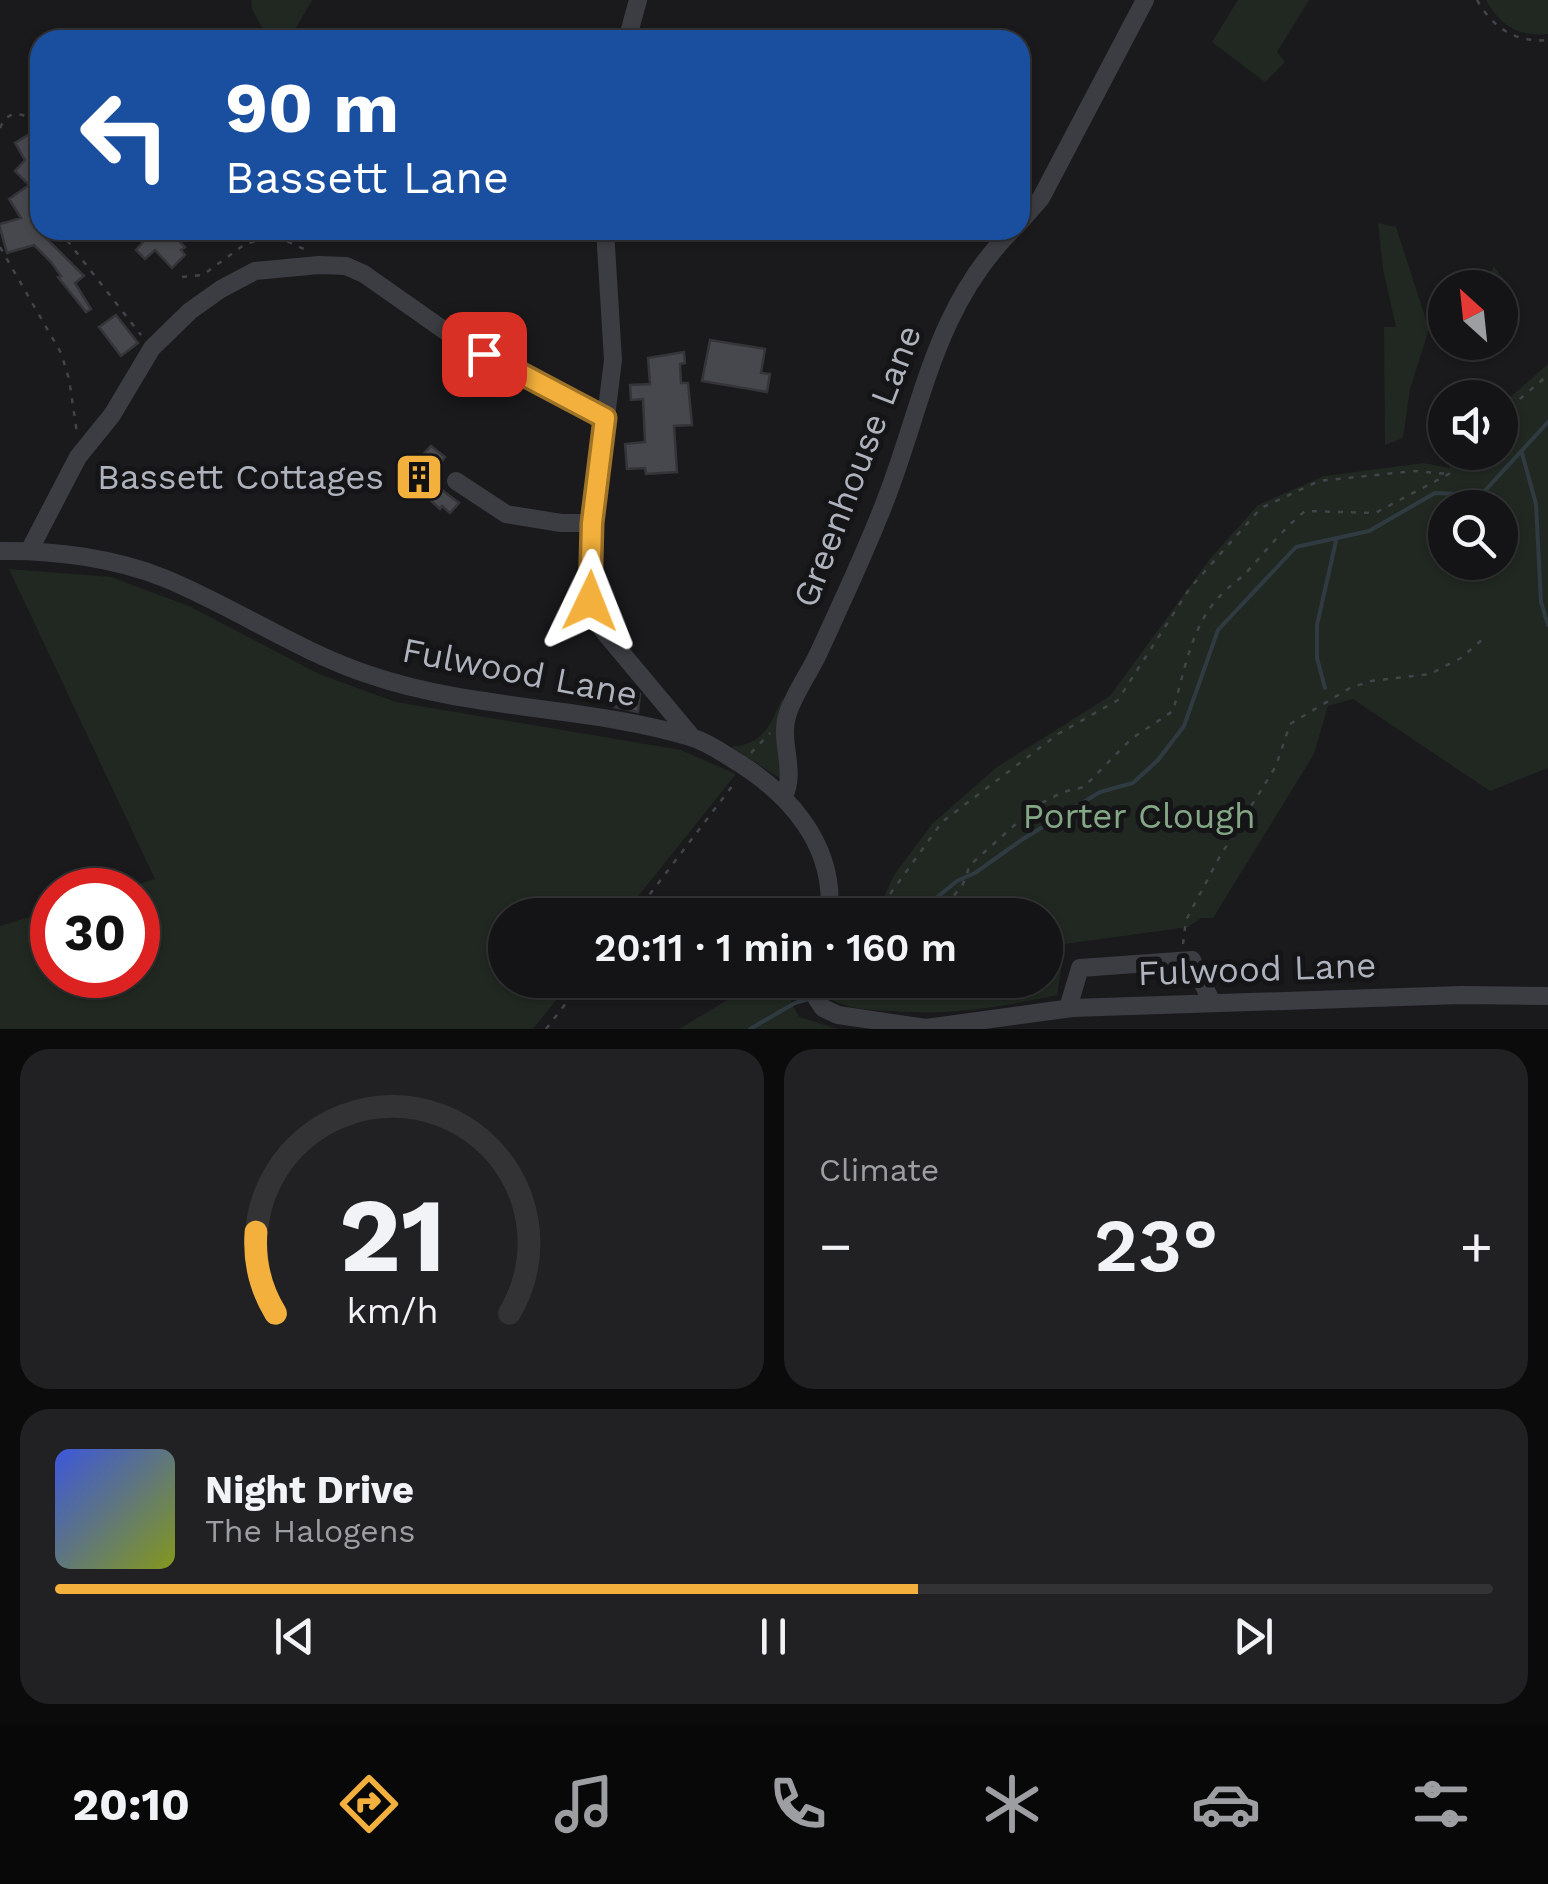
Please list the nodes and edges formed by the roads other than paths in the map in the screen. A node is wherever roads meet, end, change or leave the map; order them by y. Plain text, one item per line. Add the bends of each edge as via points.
1 (638, 0) edge
2 (1145, 0) edge
3 (630, 30) edge
4 (1030, 211) edge
5 (605, 240) edge
6 (1004, 240) edge
7 (605, 418) junction
8 (456, 481) dead end
9 (592, 523) junction
10 (0, 551) edge
11 (29, 551) junction
12 (692, 737) junction
13 (784, 796) junction
14 (830, 898) edge
15 (1548, 996) edge
16 (816, 998) edge
17 (1212, 1003) junction
18 (1068, 1008) junction

1 - 3 street
2 - 4 street
5 - 7 street via 613,360
6 - 13 street, Greenhouse Lane via 956,304 925,375 880,516 788,710
7 - 9 street
7 - 11 street via 458,340 346,266 255,272 221,288 152,348 82,452
8 - 9 street via 506,514
9 - 12 street via 594,617
10 - 11 street, Fulwood Lane
11 - 12 street, Fulwood Lane via 163,578 311,654 413,688
12 - 13 street, Fulwood Lane
13 - 14 street, Fulwood Lane via 817,845
15 - 17 street, Fulwood Lane
16 - 18 street, Fulwood Lane via 838,1015 926,1028
17 - 18 street, Fulwood Lane
17 - 18 street via 1192,960 1080,968

